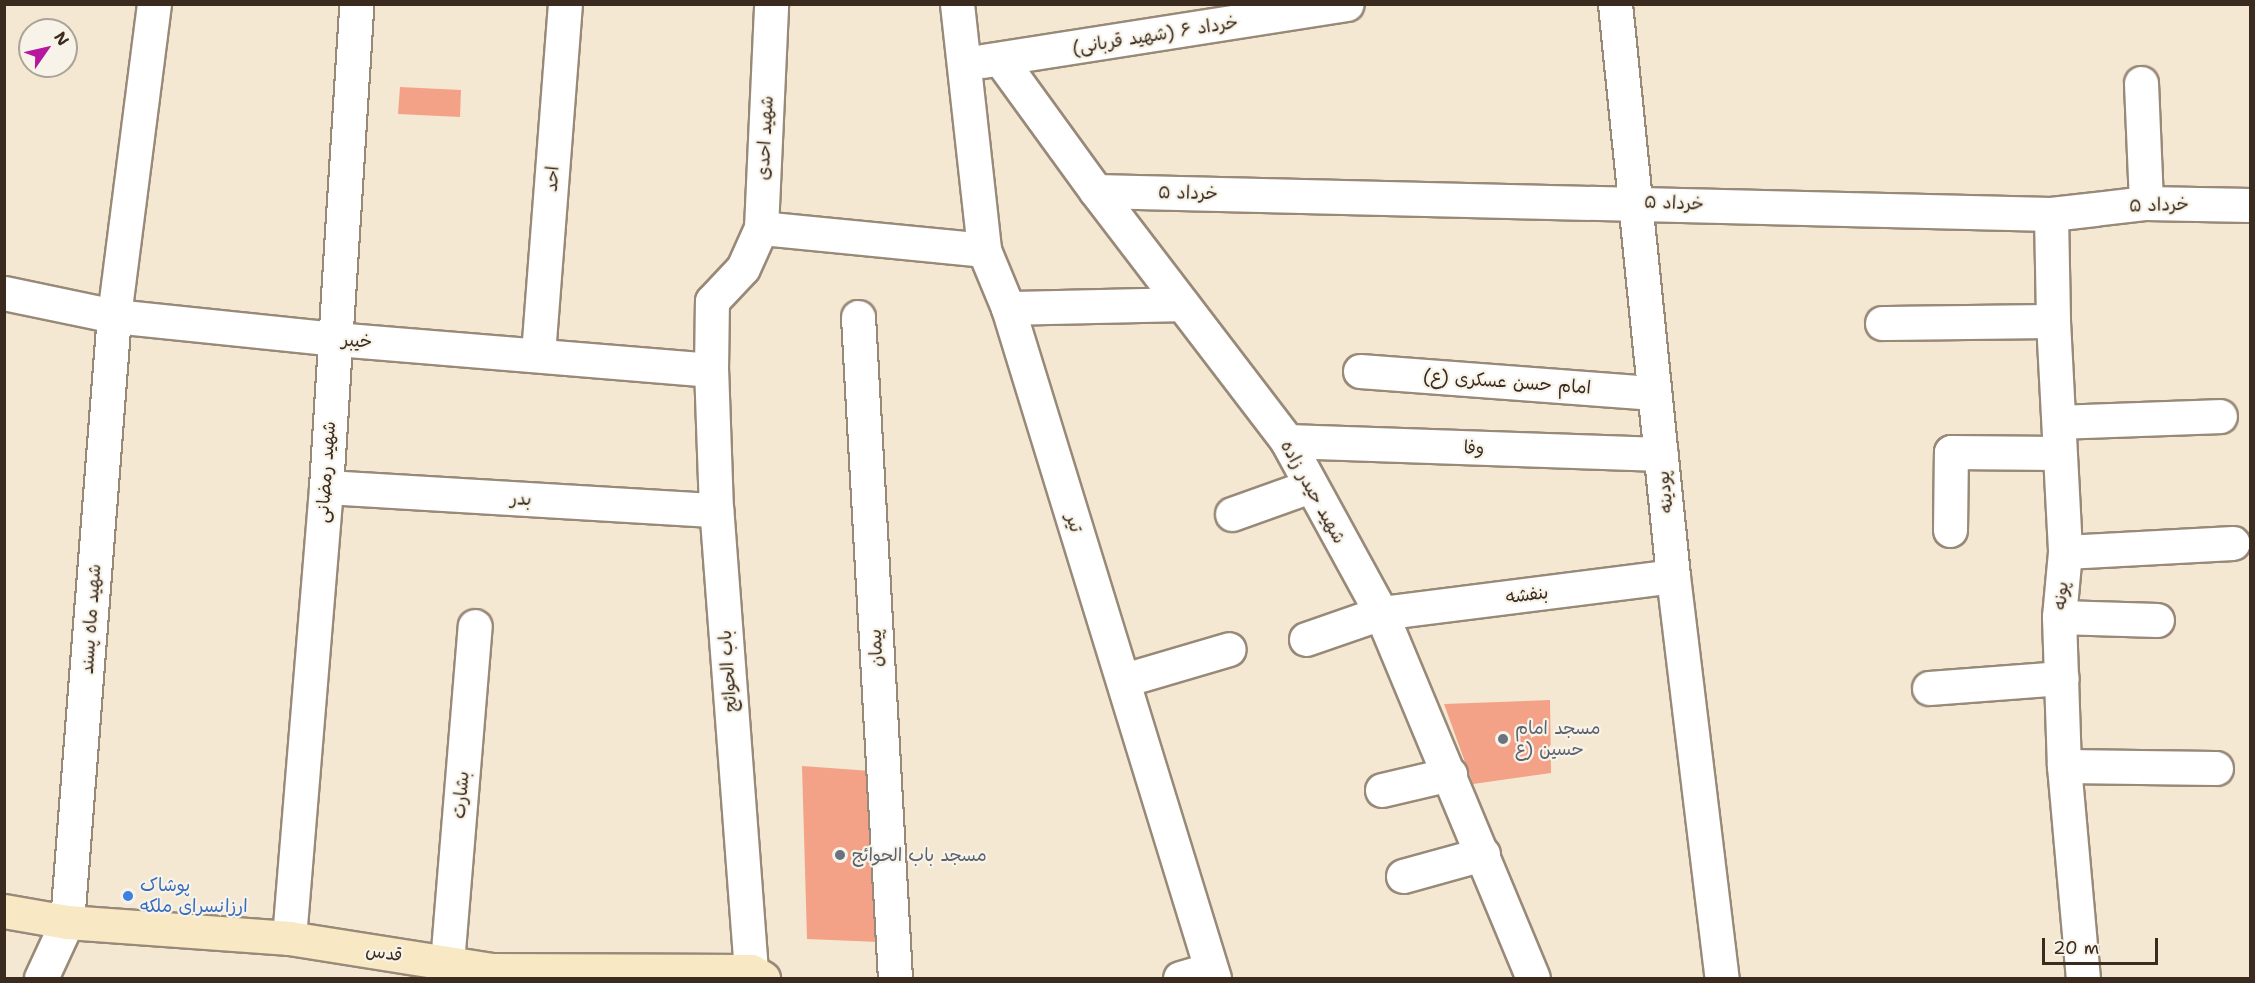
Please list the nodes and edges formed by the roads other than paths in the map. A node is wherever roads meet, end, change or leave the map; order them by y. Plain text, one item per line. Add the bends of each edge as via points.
1 (154, 4) edge
2 (356, 4) edge
3 (565, 4) edge
4 (771, 4) edge
5 (957, 4) edge
6 (1347, 4) edge
7 (1615, 4) edge
8 (1000, 59) junction
9 (963, 63) junction
10 (2141, 83) dead end
11 (1096, 191) junction
12 (1637, 202) junction
13 (2146, 203) junction
14 (2250, 205) edge
15 (2051, 214) junction
16 (761, 228) junction
17 (984, 250) junction
18 (4, 293) edge
19 (1182, 304) junction
20 (1008, 308) junction
21 (114, 316) junction
22 (858, 317) dead end
23 (2053, 321) junction
24 (1882, 323) dead end
25 (335, 339) junction
26 (538, 354) junction
27 (711, 370) junction
28 (1360, 371) dead end
29 (1654, 393) junction
30 (2220, 416) dead end
31 (2059, 437) junction
32 (1287, 441) junction
33 (1661, 454) junction
34 (1310, 486) junction
35 (326, 487) junction
36 (716, 510) junction
37 (1232, 514) dead end
38 (1950, 530) dead end
39 (2233, 543) dead end
40 (2065, 552) junction
41 (1673, 576) junction
42 (1381, 613) junction
43 (2059, 617) junction
44 (2157, 620) dead end
45 (475, 626) dead end
46 (1306, 639) dead end
47 (1229, 650) dead end
48 (2062, 678) junction
49 (1124, 680) junction
50 (1929, 688) dead end
51 (2064, 766) junction
52 (2216, 768) dead end
53 (1450, 774) junction
54 (1382, 789) dead end
55 (1483, 854) junction
56 (1403, 876) dead end
57 (4, 911) edge
58 (67, 922) junction
59 (289, 938) junction
60 (447, 963) junction
61 (486, 974) edge
62 (553, 974) edge
63 (1213, 974) edge
64 (757, 975) edge
65 (41, 978) edge
66 (895, 978) edge
67 (1180, 978) edge
68 (1533, 978) edge
69 (1722, 978) edge
70 (2083, 978) edge

1 - 21 street, شهید ماه پسند
2 - 25 street, شهید رمضانی
3 - 26 street, احد
4 - 16 street, شهید احدی
5 - 9 street, تیر
6 - 8 street, خرداد ۶ (شهید قربانی)
7 - 12 street, پودینه
8 - 9 street, خرداد ۶ (شهید قربانی)
8 - 11 street, شهید حیدر زاده
9 - 17 street, تیر
10 - 13 street
11 - 12 street, خرداد ۵
11 - 19 street, شهید حیدر زاده
12 - 15 street, خرداد ۵
12 - 29 street, پودینه
13 - 14 street, خرداد ۵
13 - 15 street, خرداد ۵
15 - 23 street, پونه
16 - 17 street
16 - 27 street, شهید احدی via 743,268 712,301
17 - 20 street, تیر
18 - 21 street, خیبر
19 - 20 street
19 - 32 street, شهید حیدر زاده
20 - 49 street, تیر
21 - 25 street, خیبر
21 - 58 street, شهید ماه پسند
22 - 66 street, پیمان
23 - 24 street
23 - 31 street, پونه
25 - 26 street, خیبر
25 - 35 street, شهید رمضانی
26 - 27 street, خیبر
27 - 36 street, باب الحوائج
28 - 29 street, امام حسن عسکری (ع)
29 - 33 street, پودینه
30 - 31 street
31 - 38 street via 1951,452
31 - 40 street, پونه
32 - 33 street, وفا
32 - 34 street, شهید حیدر زاده
33 - 41 street, پودینه
34 - 37 street
34 - 42 street, شهید حیدر زاده
35 - 36 street, بدر
35 - 59 street, شهید رمضانی
36 - 64 street, باب الحوائج
39 - 40 street
40 - 43 street, پونه
41 - 42 street, بنفشه
41 - 69 street, پودینه
42 - 46 street, بنفشه
42 - 53 street, شهید حیدر زاده
43 - 44 street
43 - 48 street, پونه
45 - 60 street, بشارت
47 - 49 street
48 - 50 street
48 - 51 street, پونه
49 - 63 street, تیر
51 - 52 street
51 - 70 street, پونه
53 - 54 street
53 - 55 street, شهید حیدر زاده
55 - 56 street
55 - 68 street, شهید حیدر زاده
57 - 58 street, قدس
58 - 59 street, قدس
58 - 65 street
59 - 60 street, قدس
60 - 61 street, قدس
61 - 62 street, قدس
62 - 64 street, قدس
63 - 67 street

